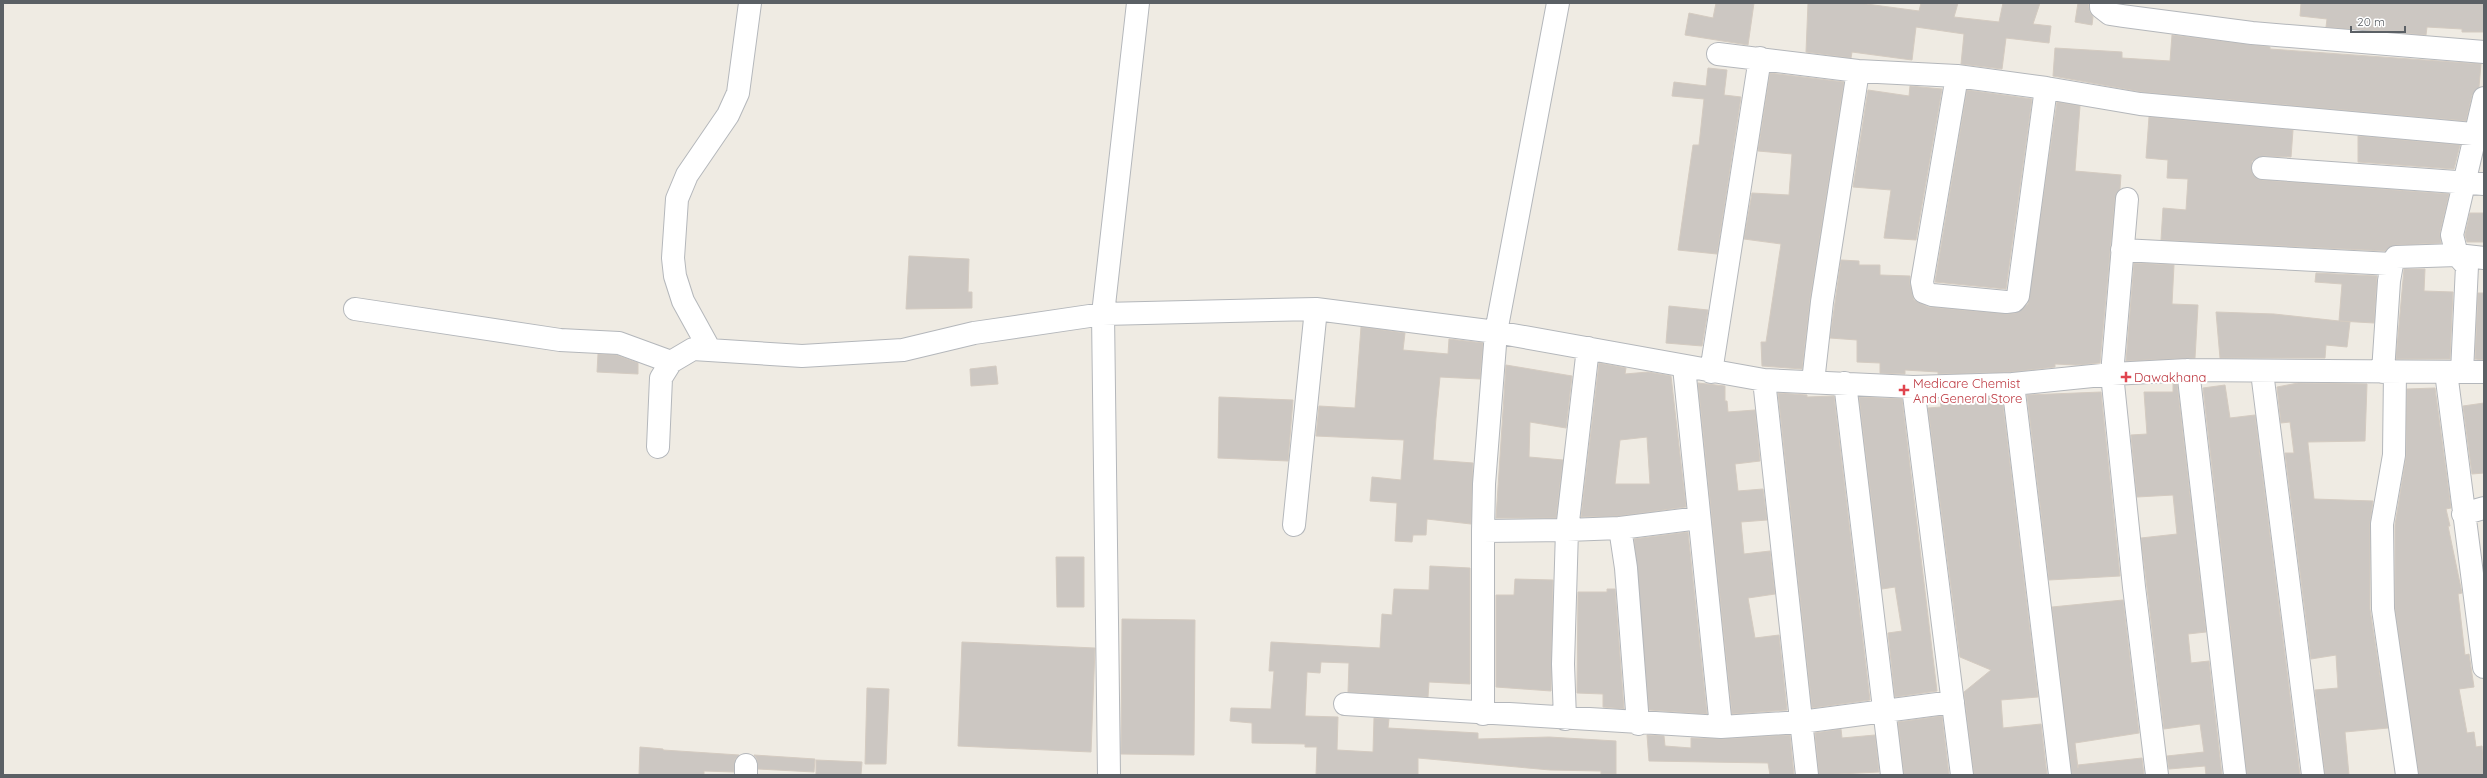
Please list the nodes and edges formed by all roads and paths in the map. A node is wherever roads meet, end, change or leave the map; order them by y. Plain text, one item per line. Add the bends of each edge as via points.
1 (750, 3) edge
2 (1138, 3) edge
3 (1558, 3) edge
4 (2101, 3) edge
5 (2484, 52) edge
6 (1718, 54) dead end
7 (1760, 58) junction
8 (1858, 71) junction
9 (1957, 76) junction
10 (2046, 88) junction
11 (2484, 98) edge
12 (2479, 135) edge
13 (2262, 168) dead end
14 (2473, 183) edge
15 (2127, 199) dead end
16 (2122, 250) junction
17 (2456, 255) junction
18 (2484, 258) edge
19 (2392, 264) junction
20 (355, 309) dead end
21 (1316, 309) junction
22 (1103, 314) junction
23 (1496, 332) junction
24 (1588, 348) junction
25 (710, 350) junction
26 (671, 362) junction
27 (1684, 367) junction
28 (2188, 370) junction
29 (1711, 372) junction
30 (2262, 372) junction
31 (2389, 372) junction
32 (2454, 372) junction
33 (2484, 372) edge
34 (2112, 374) junction
35 (1764, 380) junction
36 (1813, 382) junction
37 (1845, 383) junction
38 (2013, 384) junction
39 (1913, 387) junction
40 (658, 447) dead end
41 (2484, 508) edge
42 (2463, 514) junction
43 (1699, 518) junction
44 (1294, 525) dead end
45 (1620, 528) junction
46 (1567, 530) junction
47 (1484, 531) junction
48 (2484, 667) edge
49 (1953, 702) junction
50 (1346, 704) dead end
51 (1885, 711) junction
52 (1482, 714) junction
53 (1565, 719) junction
54 (1801, 722) junction
55 (1638, 724) junction
56 (1721, 727) junction
57 (1109, 775) edge
58 (1807, 775) edge
59 (1892, 775) edge
60 (1962, 775) edge
61 (2060, 775) edge
62 (2157, 775) edge
63 (2235, 775) edge
64 (2313, 775) edge
65 (2407, 775) edge

1 - 25 street via 738,93 728,115 687,175 677,199 673,258 675,276 683,301
2 - 22 street
3 - 23 street
4 - 5 street via 2110,14 2252,33
6 - 7 street
7 - 8 street
7 - 29 street
8 - 9 street
8 - 36 street via 1822,302
9 - 10 street
9 - 10 street via 1922,282 1924,292 1932,295 2006,302 2014,301 2018,296
10 - 12 street via 2147,104
11 - 12 street
12 - 14 street
13 - 14 street
14 - 17 street via 2452,235
15 - 16 street
16 - 19 street
16 - 34 street
17 - 18 street
17 - 19 street via 2396,257
17 - 32 street via 2467,266
19 - 31 street
20 - 26 street via 560,340 619,343
21 - 22 street
21 - 23 street
21 - 44 street
22 - 25 street via 974,333 903,350 802,356
22 - 57 street
23 - 24 street
23 - 47 street via 1484,484
24 - 27 street
24 - 46 street
25 - 26 street via 693,349
26 - 40 street via 661,378
27 - 29 street
27 - 43 street
28 - 30 street
28 - 34 street
28 - 63 street
29 - 35 street
30 - 31 street
30 - 64 street
31 - 32 street
31 - 65 street via 2394,455 2382,524 2383,609
32 - 33 street
32 - 42 street
34 - 38 street
34 - 62 street
35 - 36 street
35 - 54 street
36 - 37 street
37 - 39 street
37 - 51 street
38 - 39 street
38 - 61 street
39 - 49 street
41 - 42 street
42 - 48 street
43 - 45 street
43 - 56 street
45 - 46 street
45 - 55 street via 1626,568
46 - 47 street
46 - 53 street via 1563,664
47 - 52 street
49 - 51 street
49 - 60 street
50 - 52 street
51 - 54 street
51 - 59 street
52 - 53 street
53 - 55 street
54 - 56 street
54 - 58 street
55 - 56 street

